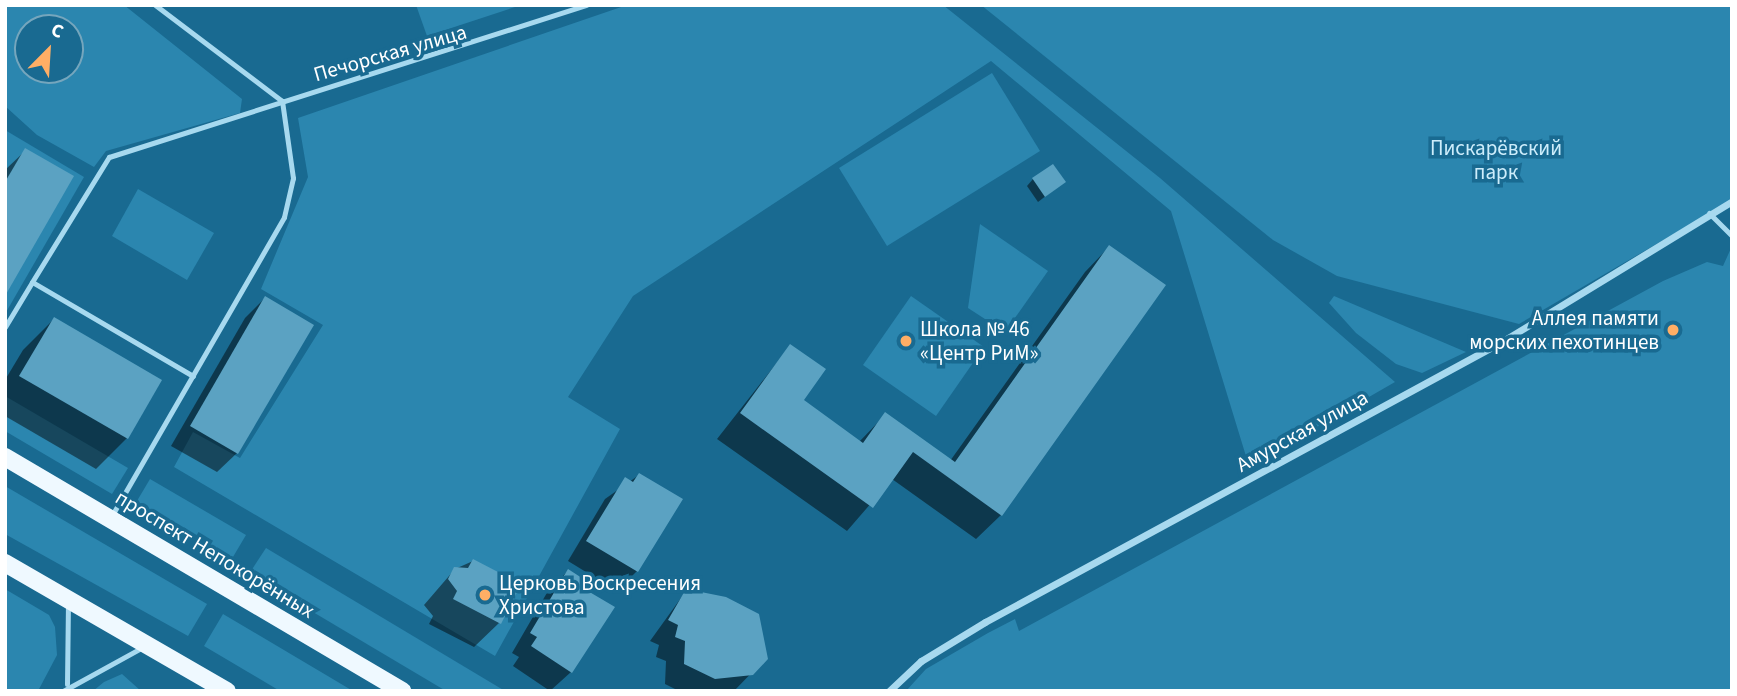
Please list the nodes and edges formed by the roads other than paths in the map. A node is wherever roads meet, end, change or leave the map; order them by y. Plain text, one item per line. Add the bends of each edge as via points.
1 (155, 5) edge
2 (586, 5) edge
3 (282, 101) junction
4 (1732, 201) edge
5 (1709, 213) junction
6 (1732, 236) edge
7 (32, 282) junction
8 (5, 327) edge
9 (193, 376) junction
10 (5, 457) edge
11 (110, 518) junction
12 (5, 563) edge
13 (68, 597) junction
14 (149, 644) junction
15 (67, 684) junction
16 (63, 691) edge
17 (227, 691) edge
18 (402, 691) edge
19 (889, 691) edge

1 - 3 lane
2 - 3 lane, Печорская улица
3 - 7 lane, Печорская улица via 109,157
3 - 9 lane via 293,178 284,217
4 - 5 street, Амурская улица
5 - 6 lane
5 - 19 street, Амурская улица via 1503,341 985,622 921,661
7 - 8 lane, Печорская улица
7 - 9 lane
9 - 11 lane
10 - 11 main road, проспект Непокорённых
11 - 18 main road, проспект Непокорённых
12 - 13 main road
13 - 14 main road
13 - 15 lane
14 - 15 lane
14 - 17 main road
15 - 16 lane

